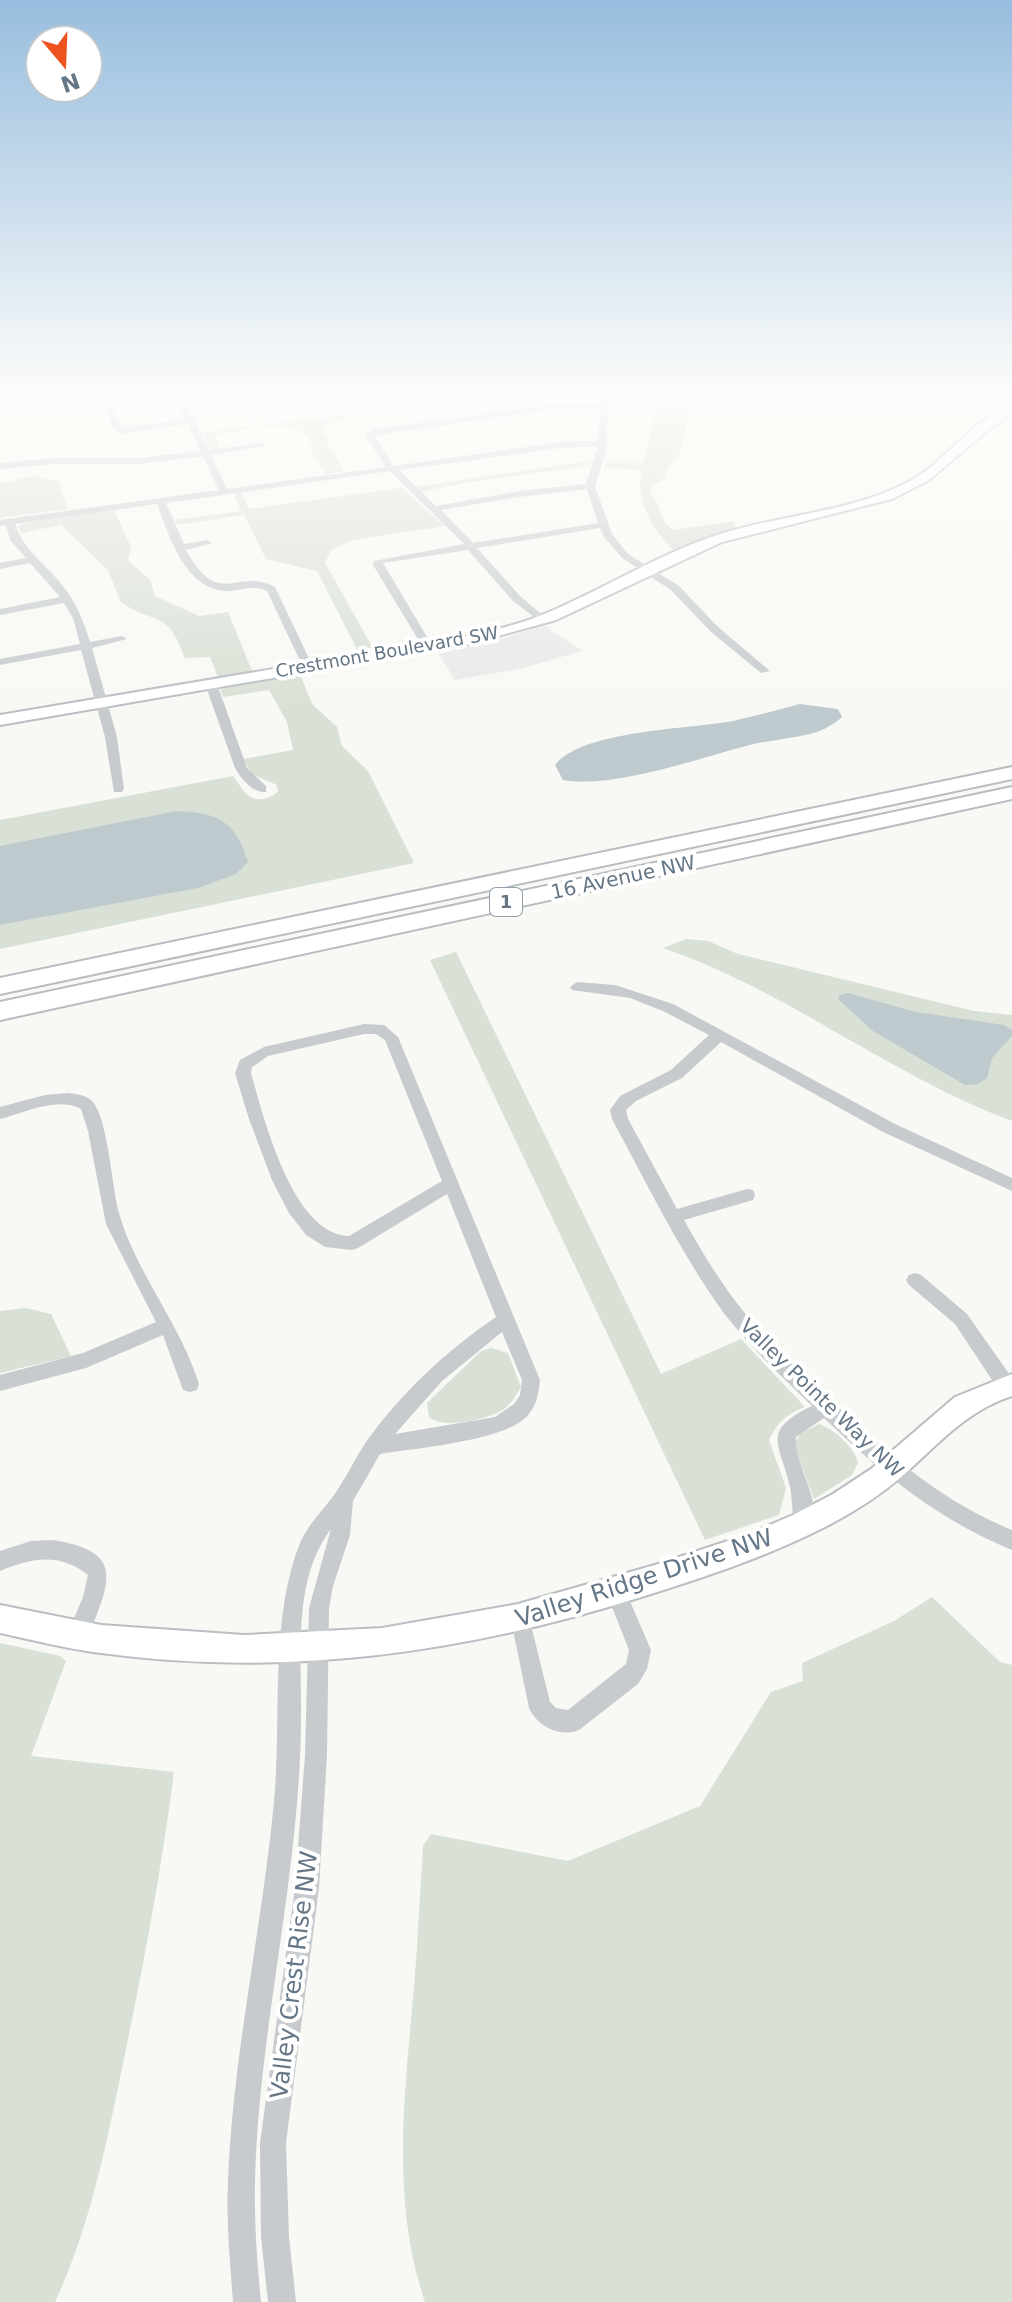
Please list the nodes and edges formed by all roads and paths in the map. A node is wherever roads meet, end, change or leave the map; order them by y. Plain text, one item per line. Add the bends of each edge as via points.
1 (185, 496) edge
2 (420, 496) edge
3 (505, 496) edge
4 (593, 496) edge
5 (883, 496) edge
6 (160, 500) junction
7 (433, 509) junction
8 (5, 522) edge
9 (602, 525) junction
10 (207, 543) dead end
11 (469, 545) junction
12 (179, 548) junction
13 (33, 559) junction
14 (0, 566) edge
15 (648, 569) junction
16 (67, 599) junction
17 (0, 612) edge
18 (542, 620) junction
19 (122, 639) dead end
20 (428, 647) junction
21 (87, 648) junction
22 (0, 662) edge
23 (308, 667) junction
24 (765, 671) dead end
25 (211, 684) junction
26 (102, 702) junction
27 (0, 720) edge
28 (1012, 773) edge
29 (118, 789) dead end
30 (262, 789) dead end
31 (1012, 793) edge
32 (0, 986) edge
33 (577, 987) dead end
34 (0, 1011) edge
35 (719, 1034) junction
36 (0, 1113) edge
37 (451, 1183) junction
38 (1012, 1185) edge
39 (747, 1195) dead end
40 (673, 1217) junction
41 (915, 1280) dead end
42 (507, 1319) junction
43 (166, 1326) junction
44 (0, 1383) edge
45 (190, 1384) dead end
46 (1010, 1385) edge
47 (827, 1408) junction
48 (375, 1446) junction
49 (891, 1468) junction
50 (804, 1524) junction
51 (1012, 1540) edge
52 (0, 1561) edge
53 (616, 1592) junction
54 (0, 1619) edge
55 (521, 1620) junction
56 (78, 1635) junction
57 (304, 1649) junction
58 (247, 2302) edge
59 (282, 2302) edge

1 - 6 street
2 - 7 street
3 - 7 street
4 - 9 street
5 - 15 street, Crestmont Boulevard SW via 720,538
6 - 8 street
6 - 12 street
7 - 11 street
8 - 13 street
9 - 11 street
9 - 15 street via 616,548
10 - 12 street
11 - 18 street via 499,583
11 - 20 street via 379,561
12 - 23 street via 216,587 269,587
13 - 14 street
13 - 16 street
15 - 18 street, Crestmont Boulevard SW
15 - 24 street
16 - 17 street
16 - 21 street
18 - 20 street, Crestmont Boulevard SW
19 - 21 street
20 - 23 street, Crestmont Boulevard SW
21 - 22 street
21 - 26 street
23 - 25 street, Crestmont Boulevard SW
25 - 26 street, Crestmont Boulevard SW
25 - 30 street via 241,768
26 - 27 street, Crestmont Boulevard SW
26 - 29 street
28 - 32 highway, 16 Avenue NW / 1
31 - 34 highway, 16 Avenue NW / 1
33 - 35 street via 618,989
35 - 38 street via 889,1128
35 - 40 street, Valley Pointe Way NW via 678,1074 628,1098 618,1110
36 - 43 street via 68,1098 87,1105 114,1223
37 - 37 street via 352,1243 337,1246 323,1241 270,1158 243,1073 245,1064 264,1052 364,1029 385,1032
37 - 42 street
39 - 40 street
40 - 47 street, Valley Pointe Way NW via 731,1308
41 - 46 street via 961,1319
42 - 48 street via 432,1381
42 - 48 street via 531,1380 526,1403 515,1416 499,1425
43 - 44 street via 86,1360
43 - 45 street
46 - 49 street, Valley Ridge Drive NW via 958,1407
47 - 49 street, Valley Pointe Way NW
47 - 50 street via 795,1424 784,1443 798,1482
48 - 57 street via 343,1498 340,1535
49 - 50 street, Valley Ridge Drive NW
49 - 51 street, Valley Pointe Way NW via 939,1506
50 - 53 street, Valley Ridge Drive NW
52 - 56 street via 57,1548 93,1566 98,1581
53 - 55 street, Valley Ridge Drive NW
53 - 55 street via 640,1650 639,1660 630,1676 571,1722 550,1718 540,1708
54 - 56 street, Valley Ridge Drive NW
55 - 57 street, Valley Ridge Drive NW via 415,1640
56 - 57 street, Valley Ridge Drive NW via 186,1648
57 - 58 street, Valley Crest Rise NW via 241,2142
57 - 59 street, Valley Crest Rise NW via 316,1755 307,1888 273,2143

